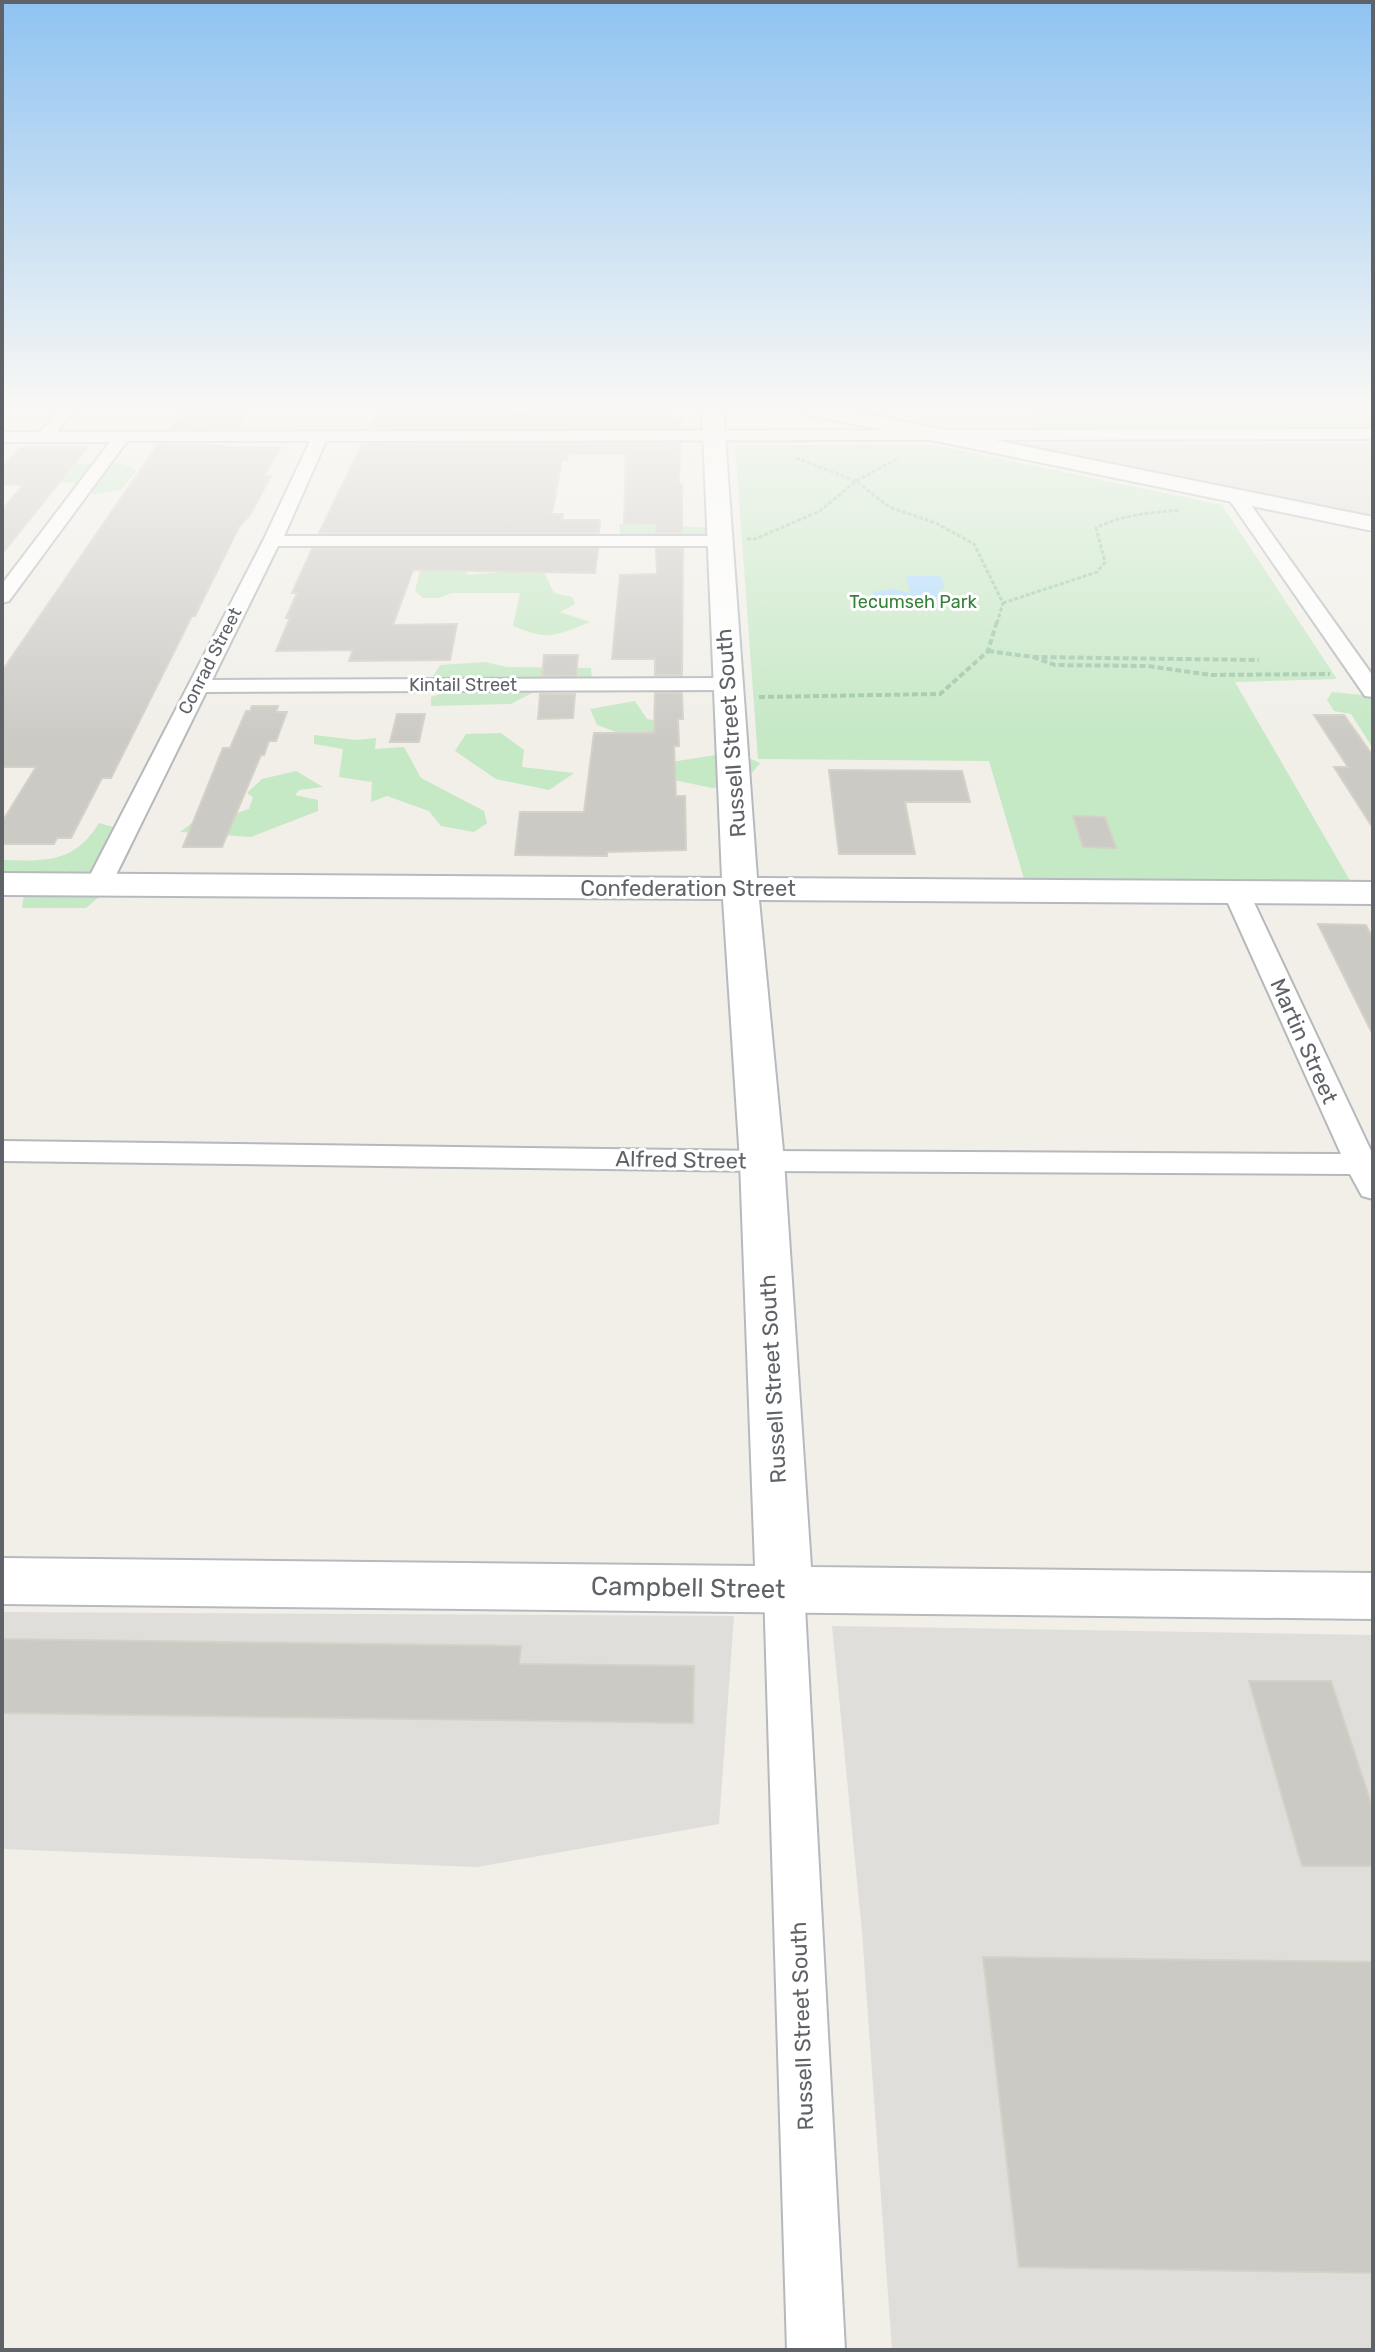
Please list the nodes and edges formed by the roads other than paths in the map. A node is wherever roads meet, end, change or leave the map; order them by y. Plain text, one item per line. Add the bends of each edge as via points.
1 (61, 519) edge
2 (282, 519) edge
3 (717, 519) edge
4 (1252, 519) edge
5 (1348, 519) edge
6 (1373, 524) edge
7 (272, 541) junction
8 (718, 541) junction
9 (2, 597) edge
10 (196, 686) junction
11 (1371, 686) edge
12 (729, 691) junction
13 (2, 884) edge
14 (98, 885) junction
15 (740, 889) junction
16 (1236, 892) junction
17 (1373, 893) edge
18 (2, 1151) edge
19 (762, 1161) junction
20 (1366, 1176) edge
21 (2, 1581) edge
22 (784, 1588) junction
23 (1373, 1596) edge
24 (816, 2350) edge

1 - 9 street
2 - 7 street, Conrad Street
3 - 8 street, Russell Street South
4 - 11 street
5 - 6 street
7 - 8 street
7 - 10 street, Conrad Street
8 - 12 street, Russell Street South
10 - 12 street, Kintail Street
10 - 14 street, Conrad Street
12 - 15 street, Russell Street South
13 - 14 street, Confederation Street
14 - 15 street, Confederation Street
15 - 16 street, Confederation Street
15 - 19 street, Russell Street South
16 - 17 street, Confederation Street
16 - 20 street, Martin Street
18 - 19 street, Alfred Street
19 - 20 street, Alfred Street
19 - 22 street, Russell Street South
21 - 22 street, Campbell Street
22 - 23 street, Campbell Street
22 - 24 street, Russell Street South

